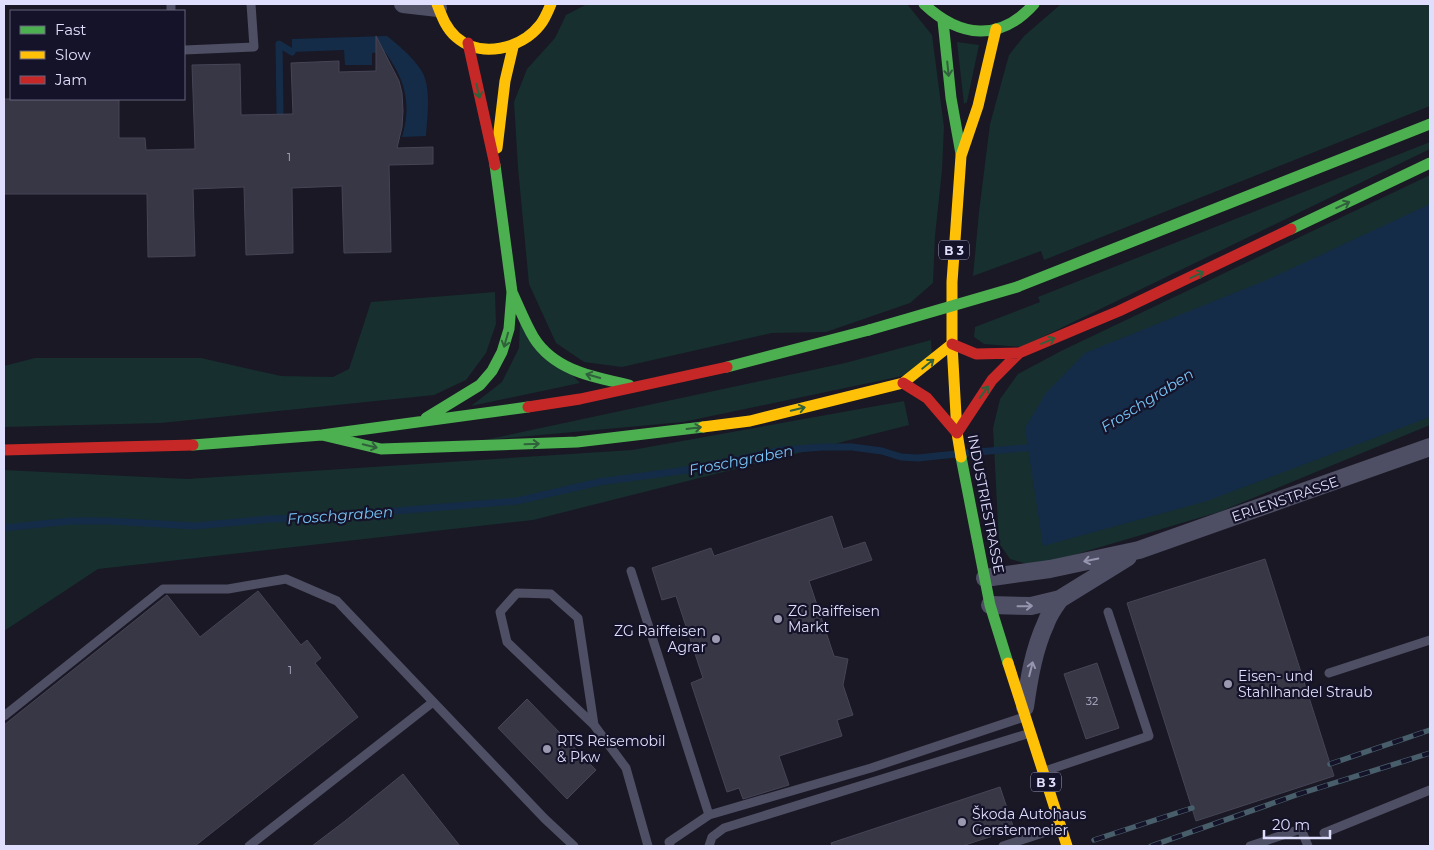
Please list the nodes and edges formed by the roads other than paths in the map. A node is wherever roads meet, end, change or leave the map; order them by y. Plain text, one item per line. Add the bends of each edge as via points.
1 (252, 4) edge
2 (403, 4) edge
3 (551, 4) edge
4 (924, 4) edge
5 (1034, 4) edge
6 (437, 6) edge
7 (943, 21) junction
8 (996, 29) junction
9 (468, 44) junction
10 (513, 47) junction
11 (185, 50) edge
12 (1430, 124) edge
13 (961, 156) junction
14 (494, 162) junction
15 (1430, 163) edge
16 (512, 292) junction
17 (952, 344) junction
18 (1019, 353) junction
19 (903, 383) junction
20 (640, 387) junction
21 (417, 423) junction
22 (957, 434) junction
23 (322, 435) junction
24 (1430, 447) edge
25 (4, 450) edge
26 (1139, 550) junction
27 (631, 571) dead end
28 (985, 578) junction
29 (1060, 599) junction
30 (990, 605) junction
31 (1108, 612) dead end
32 (1430, 640) edge
33 (1329, 673) dead end
34 (433, 702) junction
35 (4, 716) edge
36 (594, 725) junction
37 (1026, 725) junction
38 (1043, 772) junction
39 (1430, 790) edge
40 (709, 815) junction
41 (1060, 827) junction
42 (1324, 833) dead end
43 (249, 846) edge
44 (574, 846) edge
45 (648, 846) edge
46 (670, 846) edge
47 (710, 846) edge
48 (1003, 846) edge
49 (1067, 846) edge
50 (1250, 846) edge
51 (1308, 846) edge

1 - 11 lane via 254,47
2 - 6 street
3 - 10 main road via 548,15 534,34
4 - 7 main road
5 - 8 main road via 1011,24
6 - 9 main road via 446,26
7 - 8 main road via 963,29
7 -> 13 main road, B 3
8 - 13 main road, B 3 via 978,106
9 - 10 main road via 494,50
9 -> 14 main road
10 - 14 main road
12 - 20 main road, bridge via 1018,287 869,330
13 - 17 main road, INDUSTRIESTRASSE / B 3 via 952,282
14 - 16 main road
18 -> 15 main road via 1119,312
20 -> 16 main road via 597,378 561,364 534,338
16 -> 21 main road via 506,342 492,370 480,384
17 - 18 main road via 976,354
19 -> 17 main road
17 - 22 main road, INDUSTRIESTRASSE / B 3
22 -> 18 main road via 992,381
19 - 22 main road via 924,394
23 -> 19 main road via 381,449 577,442 750,421
20 - 21 main road
21 - 23 main road
22 - 28 main road, INDUSTRIESTRASSE / B 3
23 - 25 main road via 179,446
24 - 26 street, ERLENSTRASSE
26 -> 28 street, ERLENSTRASSE via 1050,569
26 - 29 street, ERLENSTRASSE
27 - 40 lane
28 - 30 main road, INDUSTRIESTRASSE / B 3
30 -> 29 street, ERLENSTRASSE via 1031,606
37 -> 29 street, ERLENSTRASSE via 1029,679 1038,645 1046,622
30 - 37 main road, INDUSTRIESTRASSE / B 3
31 - 38 lane via 1149,736
32 - 33 lane
34 - 35 lane via 337,601 286,580 228,589 163,589
34 - 43 lane
34 - 44 lane
36 - 36 lane via 578,618 552,594 517,593 500,612 506,642
36 - 45 lane via 626,768
37 - 38 main road, INDUSTRIESTRASSE / B 3
37 - 40 lane
37 - 47 lane via 724,828 712,837
38 - 41 main road, INDUSTRIESTRASSE / B 3
39 - 42 lane
40 - 46 lane via 669,842
41 - 48 lane
41 - 49 main road, INDUSTRIESTRASSE / B 3
50 - 51 lane via 1301,829

